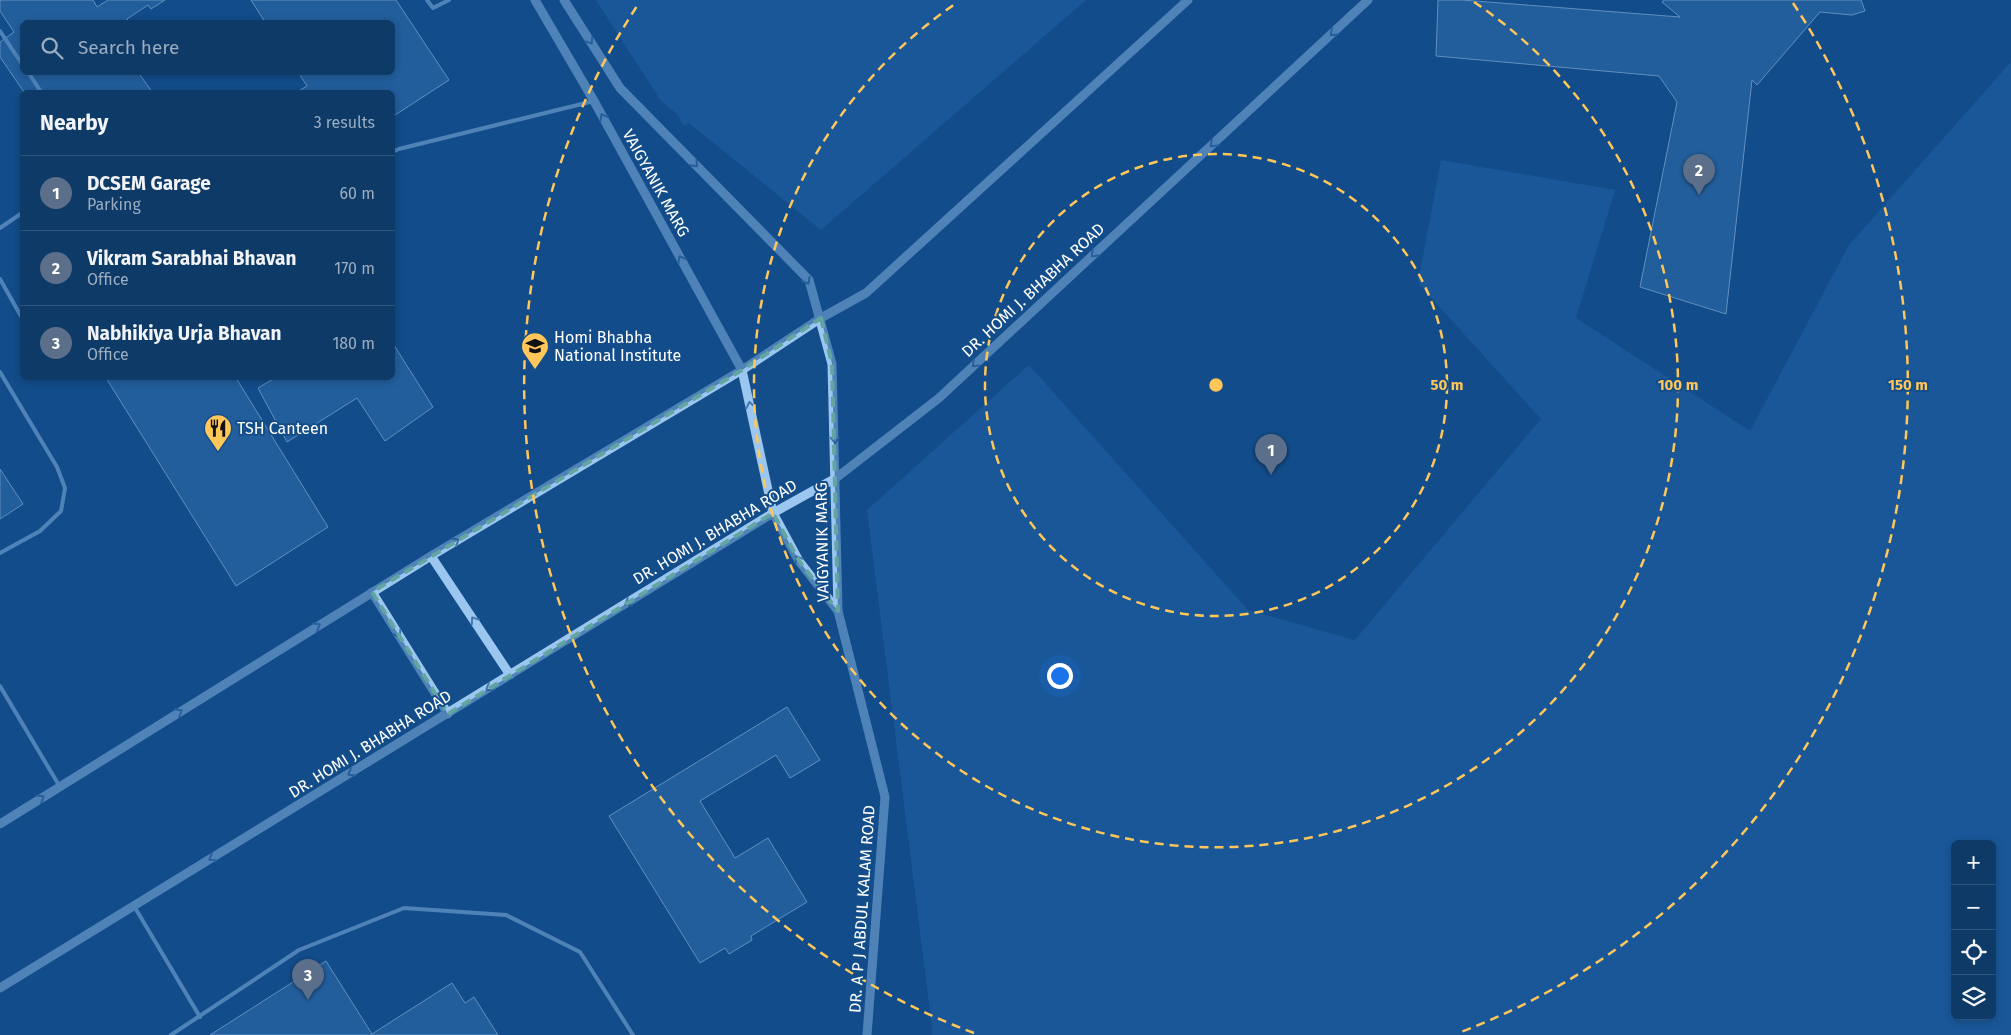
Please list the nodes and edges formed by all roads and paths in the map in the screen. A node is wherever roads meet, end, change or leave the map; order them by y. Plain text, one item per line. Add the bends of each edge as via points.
1 (427, 0) edge
2 (449, 0) edge
3 (535, 0) edge
4 (564, 0) edge
5 (1188, 0) edge
6 (1368, 0) edge
7 (0, 31) edge
8 (20, 61) edge
9 (30, 75) edge
10 (41, 90) edge
11 (594, 101) junction
12 (395, 151) edge
13 (20, 214) edge
14 (0, 228) edge
15 (0, 279) edge
16 (20, 314) edge
17 (821, 318) junction
18 (742, 370) junction
19 (0, 372) edge
20 (836, 478) junction
21 (773, 513) junction
22 (0, 553) edge
23 (431, 556) junction
24 (372, 592) junction
25 (838, 611) junction
26 (510, 675) junction
27 (0, 686) edge
28 (448, 714) junction
29 (60, 787) junction
30 (0, 824) edge
31 (134, 906) junction
32 (0, 988) edge
33 (200, 1017) junction
34 (171, 1035) edge
35 (633, 1035) edge
36 (867, 1035) edge

1 - 2 lane via 433,8
3 - 11 street, VAIGYANIK MARG
4 -> 17 street, VAIGYANIK MARG via 620,88 809,280
5 - 17 street via 866,293
6 -> 20 street, DR. HOMI J. BHABHA ROAD via 939,398
7 - 8 lane
9 - 10 lane
11 - 12 lane
18 -> 11 street, VAIGYANIK MARG
13 - 14 lane
15 - 16 lane
17 - 18 street
17 -> 20 street, VAIGYANIK MARG via 832,364
21 -> 18 street, VAIGYANIK MARG
23 -> 18 street
19 - 22 lane via 57,468 65,488 61,511 40,531
20 - 21 street, DR. HOMI J. BHABHA ROAD
20 - 25 street, VAIGYANIK MARG
25 -> 21 street, VAIGYANIK MARG via 798,561
21 -> 26 street, DR. HOMI J. BHABHA ROAD
23 - 24 street
26 -> 23 street
24 -> 28 street
29 -> 24 street
25 - 36 street, DR. A P J ABDUL KALAM ROAD via 885,796
26 -> 28 street, DR. HOMI J. BHABHA ROAD
27 - 29 lane
28 -> 31 street, DR. HOMI J. BHABHA ROAD
30 -> 29 street
31 - 32 street, DR. HOMI J. BHABHA ROAD
31 - 33 lane
33 - 34 lane
33 - 35 lane via 299,950 404,908 506,915 580,952

